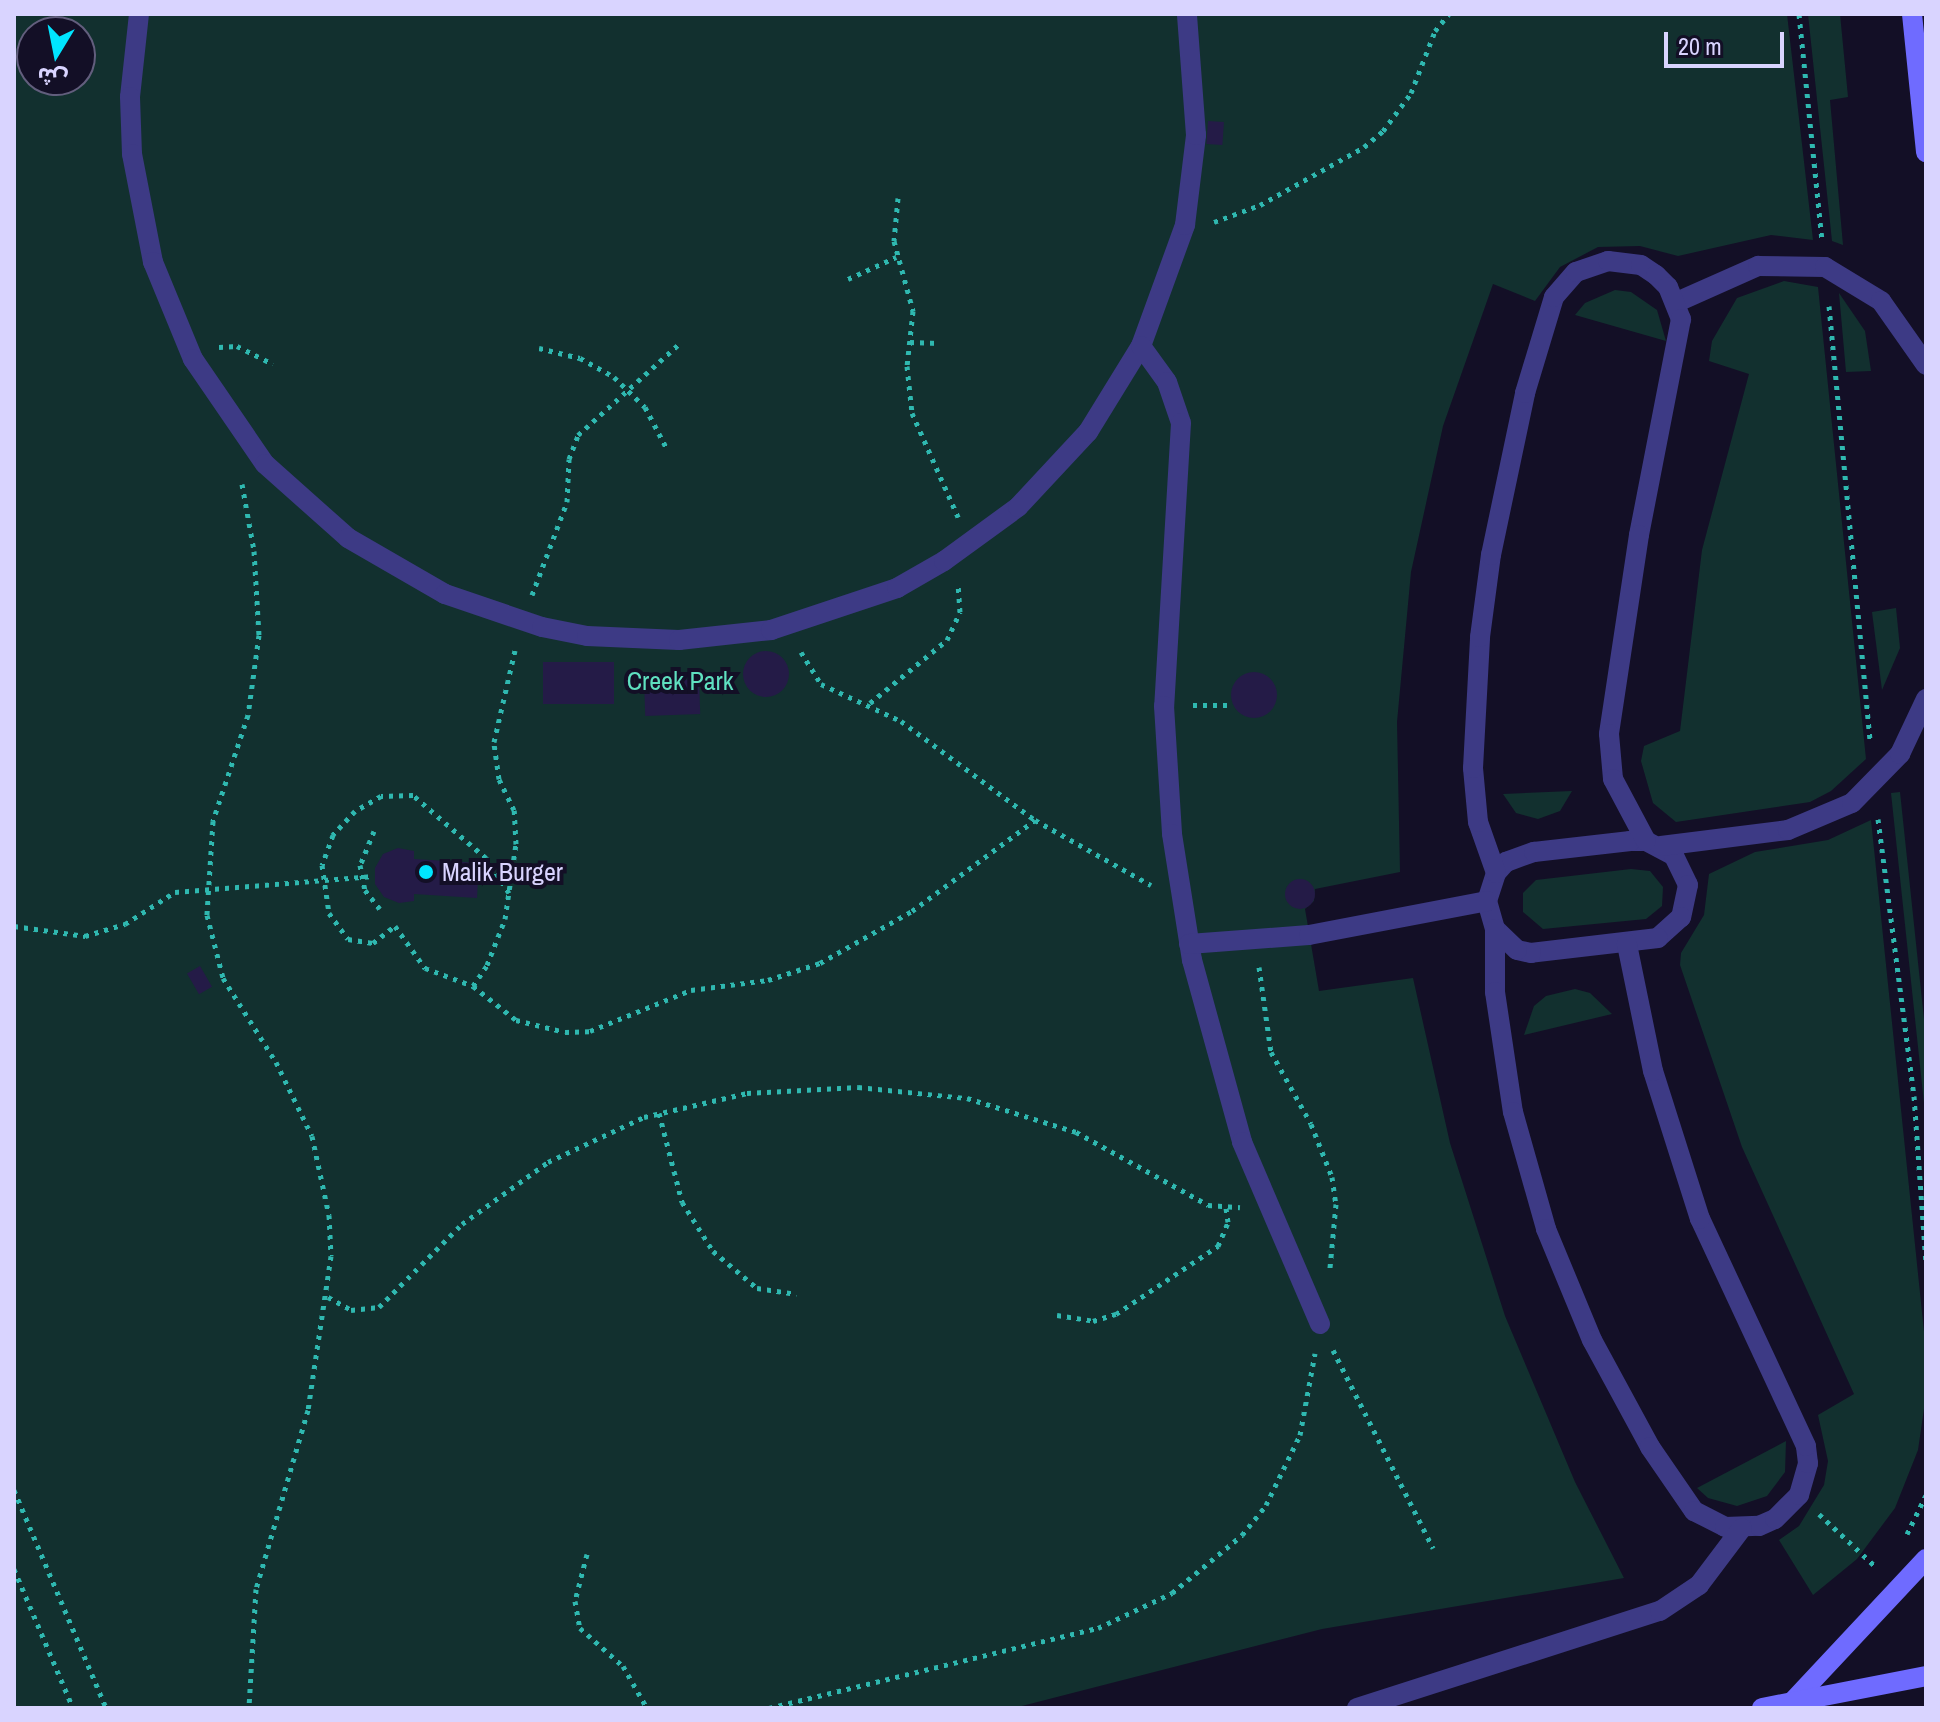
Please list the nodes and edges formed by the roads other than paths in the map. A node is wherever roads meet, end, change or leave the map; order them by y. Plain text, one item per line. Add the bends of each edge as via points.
1 (139, 14) edge
2 (1187, 14) edge
3 (1912, 14) edge
4 (1926, 152) edge
5 (1677, 302) junction
6 (1141, 346) junction
7 (1926, 365) edge
8 (1926, 699) edge
9 (1654, 844) junction
10 (1496, 873) junction
11 (1487, 901) junction
12 (1495, 929) junction
13 (1189, 944) junction
14 (1627, 944) junction
15 (1320, 1324) road end
16 (1742, 1528) junction
17 (1926, 1559) edge
18 (1926, 1676) edge
19 (1794, 1700) junction
20 (1357, 1708) edge
21 (1762, 1708) edge

1 - 6 lane via 130,97 140,211 170,312 230,420 305,503 360,546 445,594 522,623 587,636 679,640 788,626 856,606 971,543 1055,472 1117,391
2 - 6 lane via 1196,135 1185,225
3 - 4 main road
5 - 7 lane via 1758,266 1825,267 1881,301
5 - 9 lane via 1680,338 1639,535 1609,734 1617,791
5 - 10 lane via 1668,287 1641,265 1608,261 1576,272 1554,297 1506,474 1480,637 1474,795
6 - 13 lane via 1176,402 1183,445 1168,586 1164,691
8 - 9 lane via 1900,754 1852,803 1799,827
9 - 10 lane via 1534,852 1506,862
9 - 14 lane via 1683,870 1687,902 1671,929 1658,938
10 - 11 lane
11 - 12 lane
11 - 13 lane via 1370,926
12 - 14 lane via 1517,950 1531,953
12 - 16 lane via 1495,992 1513,1112 1567,1285 1619,1395 1683,1497 1709,1520
13 - 15 lane via 1222,1082 1264,1200
14 - 16 lane via 1653,1071 1700,1219 1806,1446 1806,1480 1799,1495 1775,1519
16 - 20 lane via 1699,1585 1660,1611
17 - 19 main road
18 - 19 main road
19 - 21 main road

